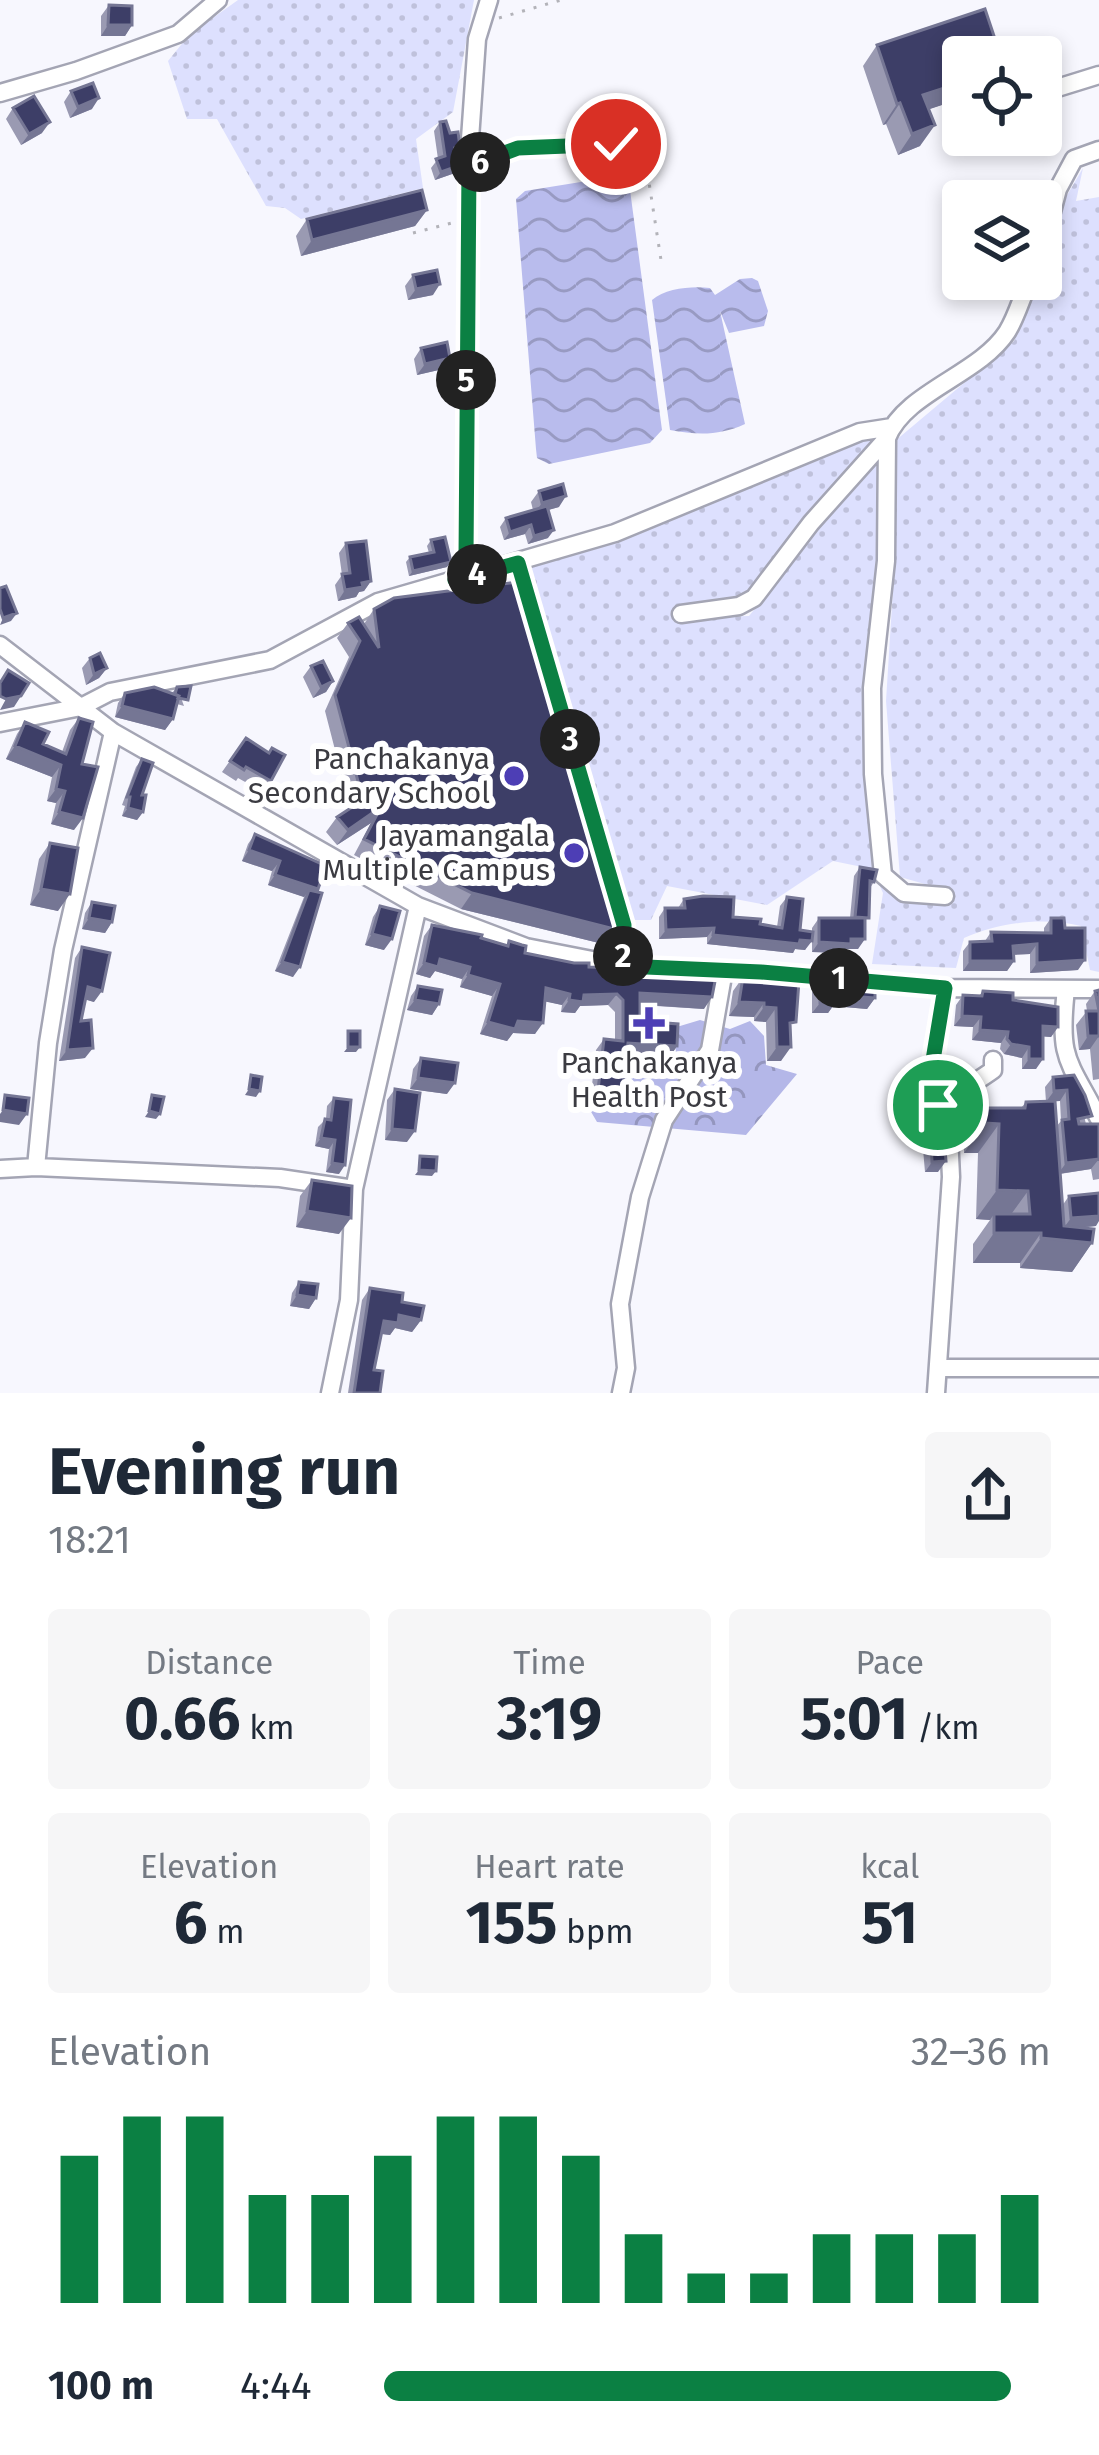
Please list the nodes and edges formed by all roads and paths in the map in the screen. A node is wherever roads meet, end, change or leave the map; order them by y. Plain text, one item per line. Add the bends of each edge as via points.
1 (218, 0) edge
2 (489, 0) edge
3 (561, 0) edge
4 (482, 23) junction
5 (1099, 75) edge
6 (1062, 86) edge
7 (0, 93) edge
8 (1099, 150) edge
9 (469, 166) junction
10 (1062, 182) edge
11 (468, 220) junction
12 (413, 232) dead end
13 (661, 260) dead end
14 (1021, 300) edge
15 (890, 433) junction
16 (518, 563) junction
17 (455, 580) junction
18 (525, 586) edge
19 (681, 614) dead end
20 (0, 645) edge
21 (81, 707) junction
22 (0, 723) edge
23 (113, 732) junction
24 (610, 880) edge
25 (945, 896) dead end
26 (418, 906) junction
27 (623, 966) junction
28 (724, 970) junction
29 (945, 988) junction
30 (1066, 989) junction
31 (1099, 989) edge
32 (993, 1060) dead end
33 (1099, 1119) edge
34 (946, 1129) junction
35 (36, 1167) junction
36 (0, 1169) edge
37 (354, 1189) junction
38 (939, 1368) junction
39 (1099, 1368) edge
40 (331, 1393) edge
41 (621, 1393) edge
42 (935, 1393) edge

1 - 7 street via 178,34
2 - 4 street
3 - 4 path
4 - 9 street
5 - 6 street
8 - 10 street via 1074,159
9 - 11 street
9 - 13 path via 518,148 616,144 646,163
11 - 12 path
11 - 17 street via 466,557
14 - 15 street via 1006,333 894,421
15 - 16 street via 860,432 615,533
15 - 19 street via 754,598
15 - 25 street via 872,688 883,875 904,893
16 - 17 street
16 - 18 street
17 - 21 street via 378,602 270,660 110,692
20 - 21 street
21 - 22 street
21 - 23 street
23 - 26 street
23 - 35 street via 63,950
24 - 27 street via 624,925
26 - 27 street via 526,947
26 - 37 street
27 - 28 street
28 - 29 street
28 - 41 street via 710,1050 664,1120 640,1196 620,1304
29 - 30 street
29 - 34 street via 932,1066
30 - 31 street
30 - 33 street via 1061,1036 1068,1066
32 - 34 street via 993,1070 957,1094
34 - 38 street via 951,1177
35 - 36 street
35 - 37 street
37 - 40 street via 349,1300
38 - 39 street
38 - 42 street

